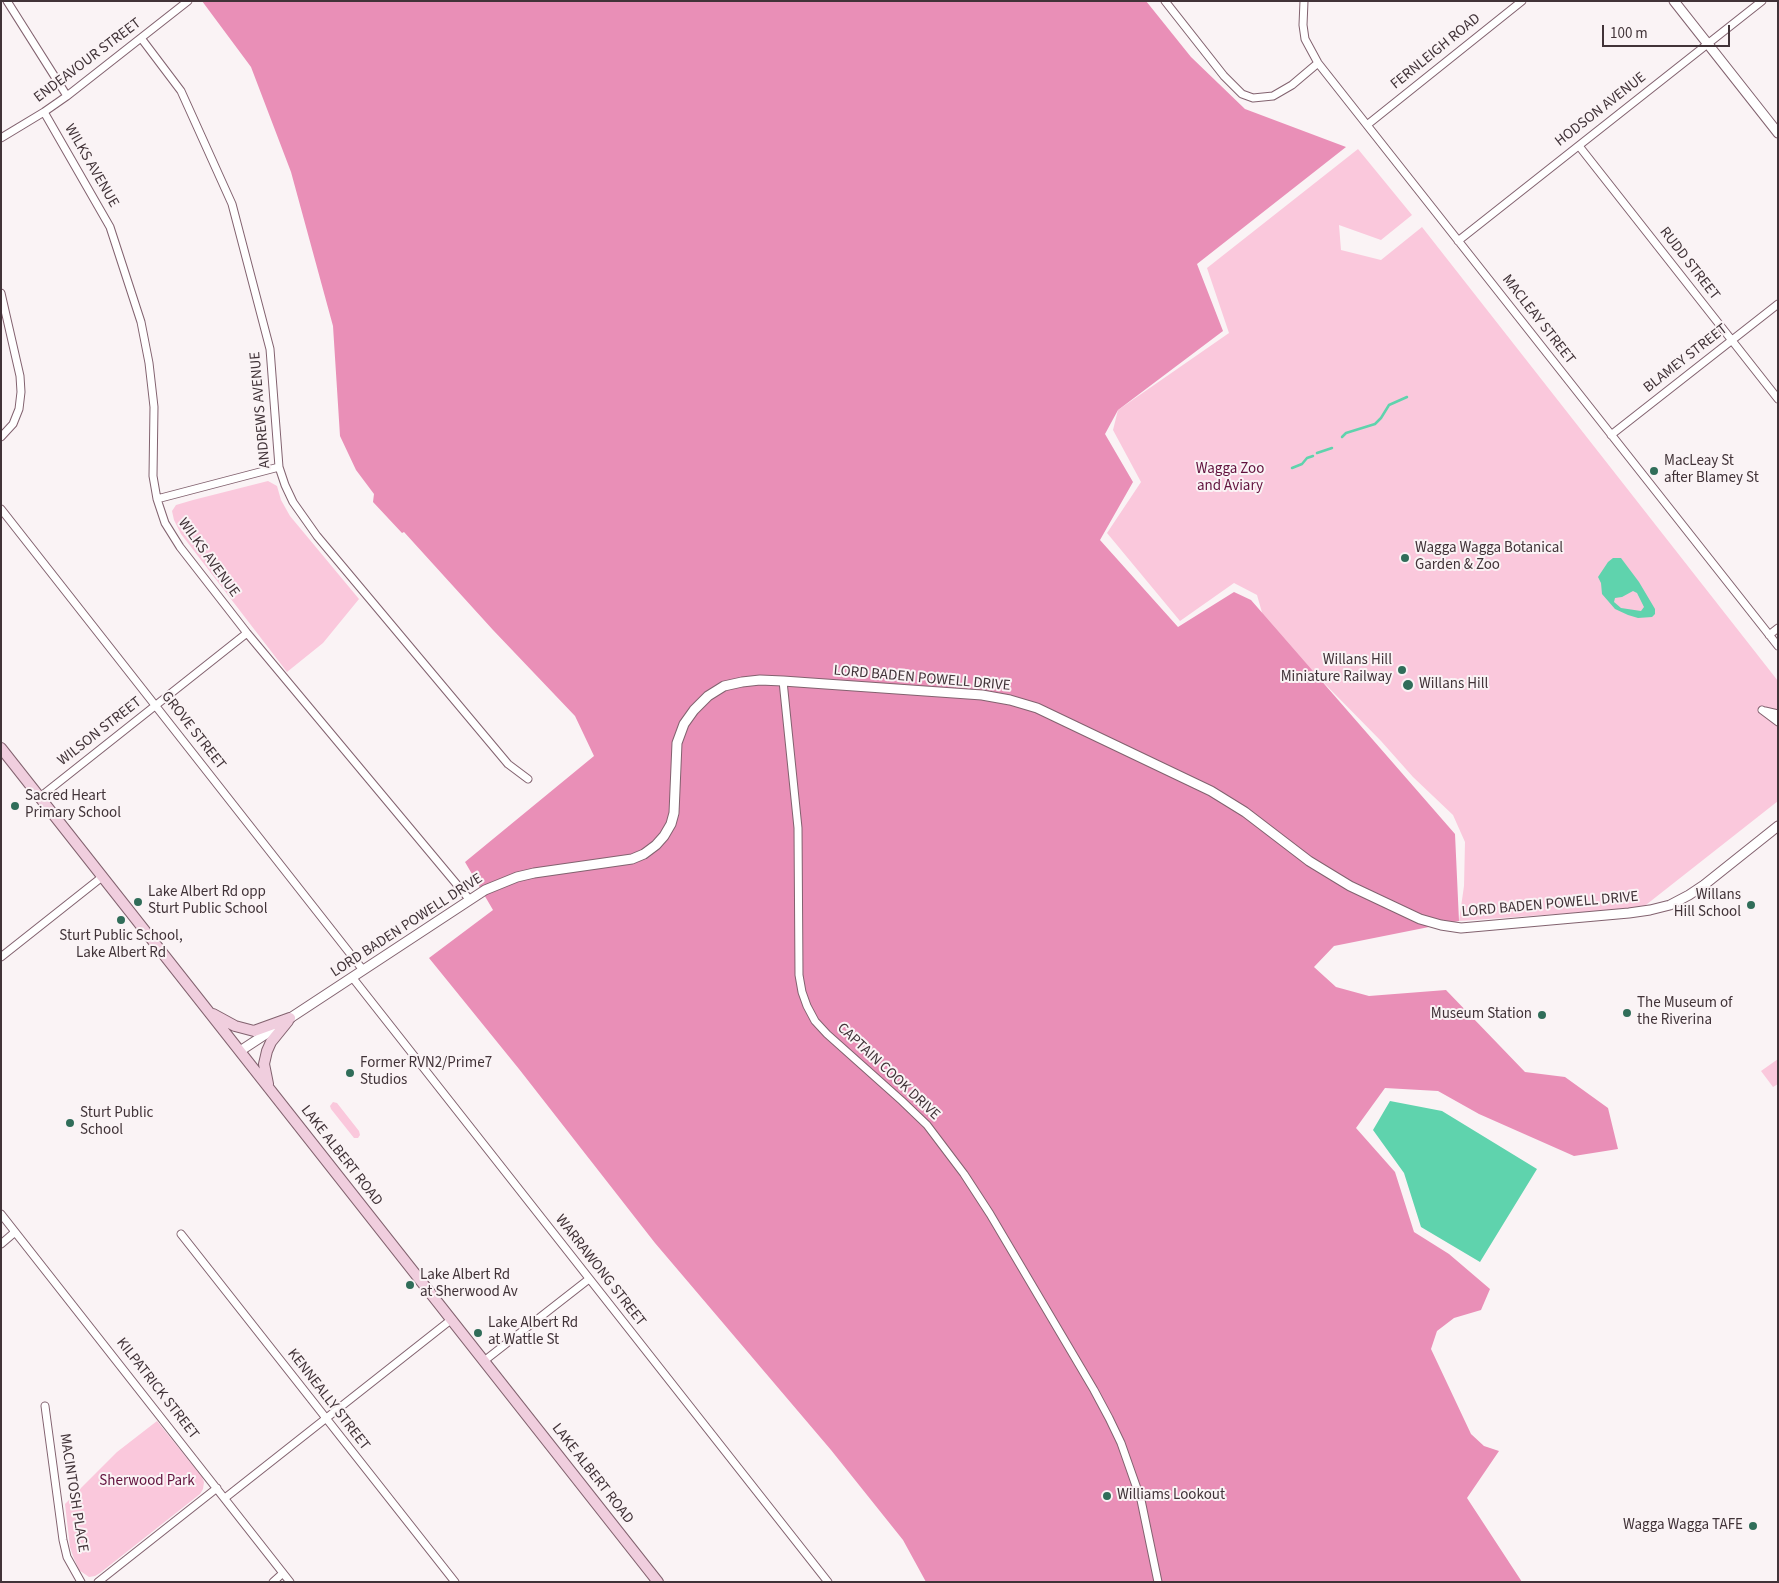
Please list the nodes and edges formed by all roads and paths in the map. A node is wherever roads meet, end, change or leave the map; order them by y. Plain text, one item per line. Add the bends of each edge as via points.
1 (8, 1) edge
2 (188, 1) edge
3 (1165, 1) edge
4 (1304, 1) edge
5 (1522, 1) edge
6 (1674, 1) edge
7 (1762, 1) edge
8 (140, 38) junction
9 (1707, 44) junction
10 (1318, 63) junction
11 (67, 96) junction
12 (44, 112) junction
13 (1367, 125) junction
14 (1778, 133) edge
15 (1, 138) edge
16 (1578, 146) junction
17 (1458, 241) junction
18 (1, 293) edge
19 (1778, 304) edge
20 (1732, 341) junction
21 (1778, 399) edge
22 (1611, 435) junction
23 (1, 437) edge
24 (279, 467) junction
25 (157, 499) junction
26 (1, 509) edge
27 (1778, 628) edge
28 (247, 633) junction
29 (1769, 635) junction
30 (1778, 646) edge
31 (784, 682) junction
32 (156, 706) junction
33 (1778, 714) edge
34 (1778, 722) edge
35 (1, 748) edge
36 (528, 779) dead end
37 (40, 797) junction
38 (1778, 826) edge
39 (102, 877) junction
40 (469, 899) junction
41 (1, 957) edge
42 (362, 970) junction
43 (352, 977) junction
44 (207, 1011) junction
45 (290, 1018) junction
46 (240, 1052) junction
47 (269, 1088) junction
48 (1, 1214) edge
49 (15, 1232) junction
50 (181, 1234) dead end
51 (1, 1244) edge
52 (588, 1279) junction
53 (452, 1319) junction
54 (484, 1361) junction
55 (45, 1406) dead end
56 (326, 1418) junction
57 (217, 1488) junction
58 (225, 1498) junction
59 (283, 1573) junction
60 (81, 1582) edge
61 (98, 1582) edge
62 (273, 1582) edge
63 (290, 1582) edge
64 (455, 1582) edge
65 (658, 1582) edge
66 (828, 1582) edge
67 (1158, 1582) edge

1 - 11 street
2 - 8 street, ENDEAVOUR STREET
3 - 10 street via 1242,94 1253,98 1273,96
4 - 10 street, MACLEAY STREET via 1305,39
5 - 13 street, FERNLEIGH ROAD
6 - 9 street
7 - 9 street, HODSON AVENUE
8 - 11 street, ENDEAVOUR STREET
8 - 24 street, ANDREWS AVENUE via 181,91 232,204 270,349
9 - 14 street
9 - 16 street, HODSON AVENUE
10 - 13 street, MACLEAY STREET
11 - 12 street, ENDEAVOUR STREET
12 - 15 street, ENDEAVOUR STREET
12 - 25 street, WILKS AVENUE via 110,227 141,322 154,406 153,476
13 - 17 street, MACLEAY STREET
16 - 17 street, HODSON AVENUE
16 - 20 street, RUDD STREET
17 - 22 street, MACLEAY STREET
18 - 23 street via 21,392 13,424
19 - 20 street, BLAMEY STREET
20 - 21 street, RUDD STREET
20 - 22 street, BLAMEY STREET
22 - 29 street, MACLEAY STREET
24 - 25 street
24 - 36 street, ANDREWS AVENUE via 294,502 317,536 508,764
25 - 28 street, WILKS AVENUE via 165,523 180,547
26 - 32 street, GROVE STREET
27 - 29 street
28 - 32 street, WILSON STREET
28 - 40 street, WILKS AVENUE
29 - 30 street, MACLEAY STREET
31 - 38 street, LORD BADEN POWELL DRIVE via 982,695 1037,708 1211,791 1330,875 1420,919 1461,928 1629,913 1670,905 1689,895
31 - 40 street, LORD BADEN POWELL DRIVE via 760,680 724,686 694,710 677,743 671,824 656,845 644,854 620,862 517,877
31 - 67 street, CAPTAIN COOK DRIVE via 798,828 799,975 807,1006 827,1034 927,1125 990,1214 1113,1426 1141,1500
32 - 37 street, WILSON STREET
32 - 42 street, GROVE STREET
33 - 34 street via 1762,710
35 - 37 main road, LAKE ALBERT ROAD
37 - 39 main road, LAKE ALBERT ROAD
39 - 41 street
39 - 44 main road, LAKE ALBERT ROAD
40 - 42 street, LORD BADEN POWELL DRIVE
42 - 43 street, LORD BADEN POWELL DRIVE
43 - 45 street, LORD BADEN POWELL DRIVE
43 - 52 street, WARRAWONG STREET
44 - 45 main road via 235,1026 254,1031
44 - 46 main road, LAKE ALBERT ROAD
45 - 46 street, LORD BADEN POWELL DRIVE
45 - 47 main road via 267,1051 264,1064
46 - 47 main road, LAKE ALBERT ROAD
47 - 53 main road, LAKE ALBERT ROAD
48 - 49 street, KILPATRICK STREET
49 - 51 street
49 - 57 street, KILPATRICK STREET
50 - 56 street, KENNEALLY STREET
52 - 54 street
52 - 66 street, WARRAWONG STREET
53 - 54 main road, LAKE ALBERT ROAD
53 - 56 street
54 - 65 main road, LAKE ALBERT ROAD
55 - 60 street, MACINTOSH PLACE via 63,1540
56 - 58 street
56 - 64 street, KENNEALLY STREET
57 - 58 street, KILPATRICK STREET
57 - 61 street
58 - 59 street, KILPATRICK STREET
59 - 62 street
59 - 63 street, KILPATRICK STREET

